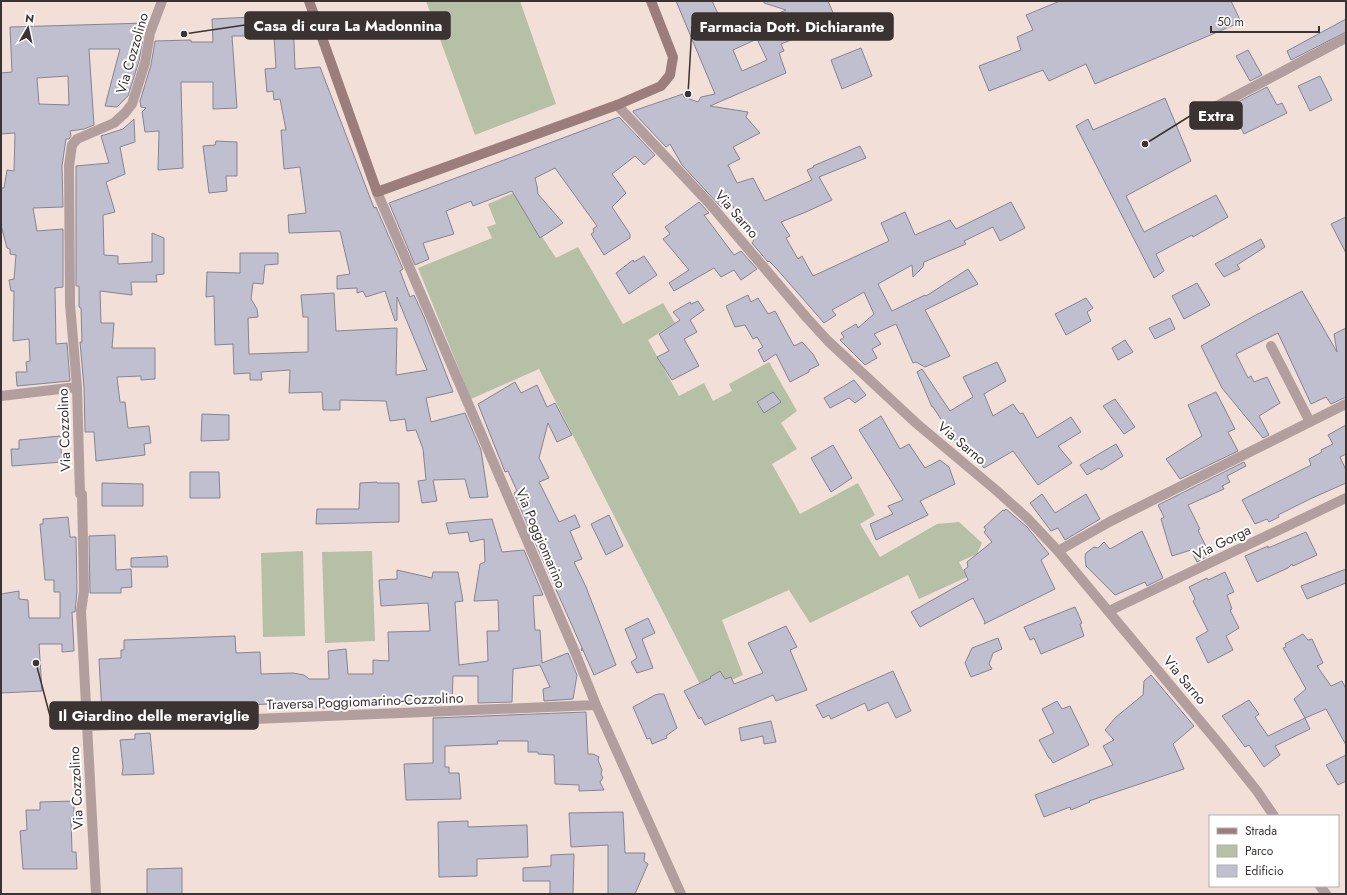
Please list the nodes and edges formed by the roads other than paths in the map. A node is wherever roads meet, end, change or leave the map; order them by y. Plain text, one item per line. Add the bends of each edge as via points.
1 (162, 1) edge
2 (310, 1) edge
3 (651, 1) edge
4 (1346, 38) edge
5 (617, 105) junction
6 (1198, 116) dead end
7 (377, 192) junction
8 (1271, 346) dead end
9 (76, 387) junction
10 (1, 396) edge
11 (1346, 404) edge
12 (1310, 422) junction
13 (1346, 498) edge
14 (1058, 551) junction
15 (1109, 611) junction
16 (596, 705) junction
17 (87, 726) junction
18 (1273, 815) edge
19 (96, 894) edge
20 (681, 894) edge

1 - 9 street, Via Cozzolino via 150,34 145,63 132,104 114,123 77,139 72,145 69,166 70,304
2 - 7 main road
3 - 5 main road via 673,57 670,75 662,86
4 - 6 street
5 - 7 main road
5 - 14 street, Via Sarno via 709,203 828,341 916,423 1002,495
7 - 16 street, Via Poggiomarino
8 - 12 street
9 - 10 street
9 - 17 street, Via Cozzolino via 82,494 84,592 81,611
11 - 12 street
12 - 14 street via 1111,521
13 - 15 street, Via Gorga
14 - 15 street, Via Sarno
15 - 18 street, Via Sarno via 1221,746
16 - 17 street, Traversa Poggiomarino-Cozzolino
16 - 20 street, Via Poggiomarino
17 - 19 street, Via Cozzolino

